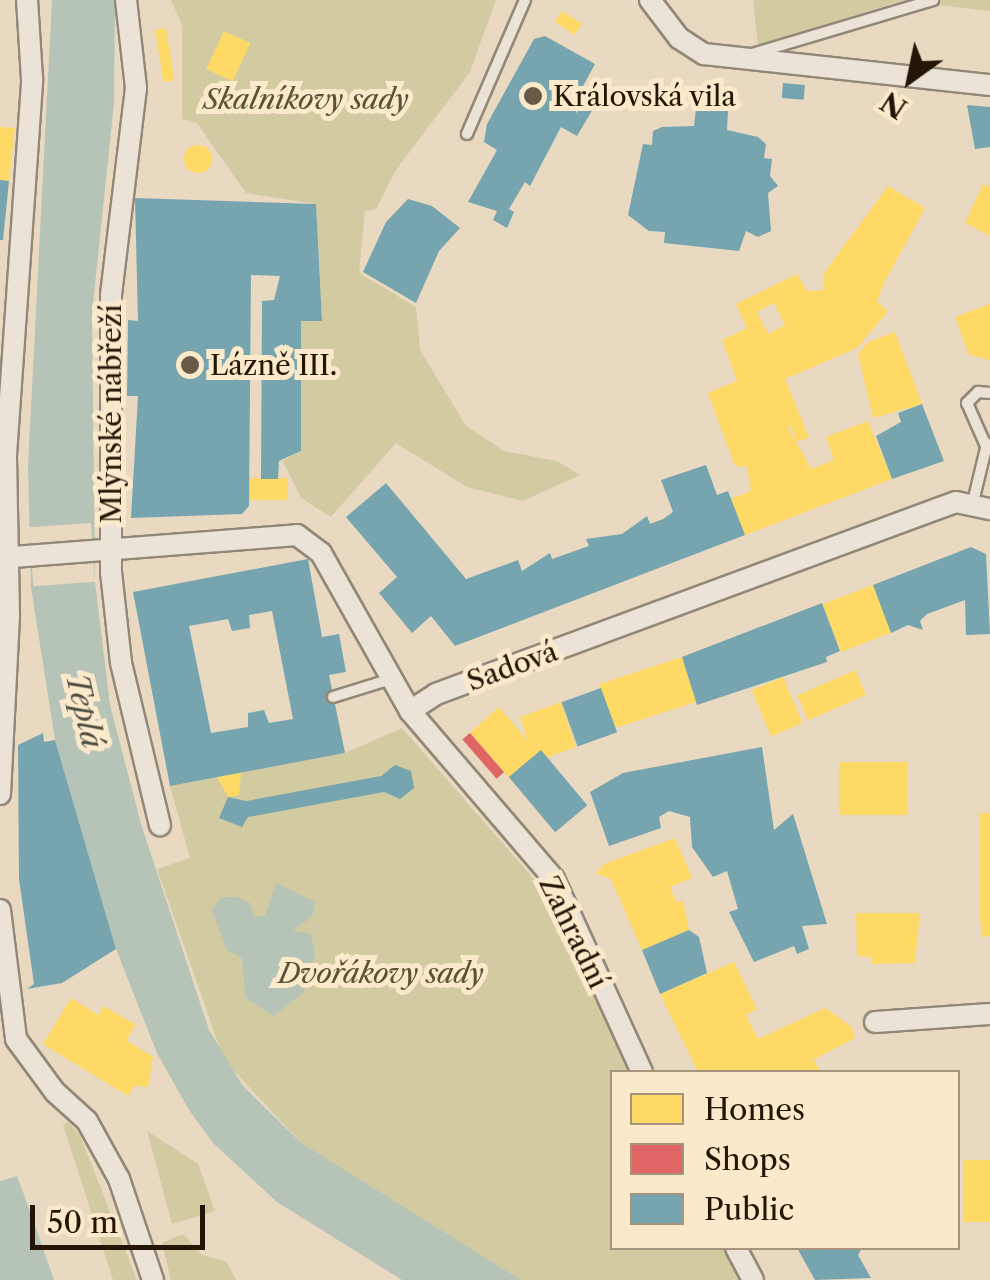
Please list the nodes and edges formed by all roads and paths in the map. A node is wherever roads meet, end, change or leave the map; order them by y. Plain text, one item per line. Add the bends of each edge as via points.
1 (27, 0) edge
2 (126, 0) edge
3 (525, 0) edge
4 (650, 0) edge
5 (933, 0) edge
6 (732, 60) junction
7 (990, 85) edge
8 (467, 134) dead end
9 (990, 394) edge
10 (988, 443) edge
11 (982, 505) edge
12 (102, 554) junction
13 (3, 558) edge
14 (392, 678) junction
15 (333, 697) dead end
16 (410, 711) junction
17 (0, 794) edge
18 (160, 825) dead end
19 (0, 910) edge
20 (990, 1014) edge
21 (875, 1022) dead end
22 (8, 1039) edge
23 (641, 1070) edge
24 (737, 1250) edge
25 (152, 1280) edge
26 (753, 1280) edge

1 - 13 street via 32,79
2 - 12 street, Mlýnské nábřeží via 136,88 111,295
3 - 8 lane
4 - 6 street via 679,38 704,54
5 - 6 lane
6 - 7 street
9 - 10 lane via 978,392 968,403
10 - 11 lane
11 - 16 street, Sadová via 956,502 436,694
12 - 13 street
12 - 14 street via 297,535 321,553
12 - 18 street, Mlýnské nábřeží
13 - 17 street
14 - 15 lane
14 - 16 street
16 - 23 street, Zahradní via 554,879
19 - 22 street
20 - 21 street
22 - 25 street via 87,1121 118,1180
24 - 26 street

